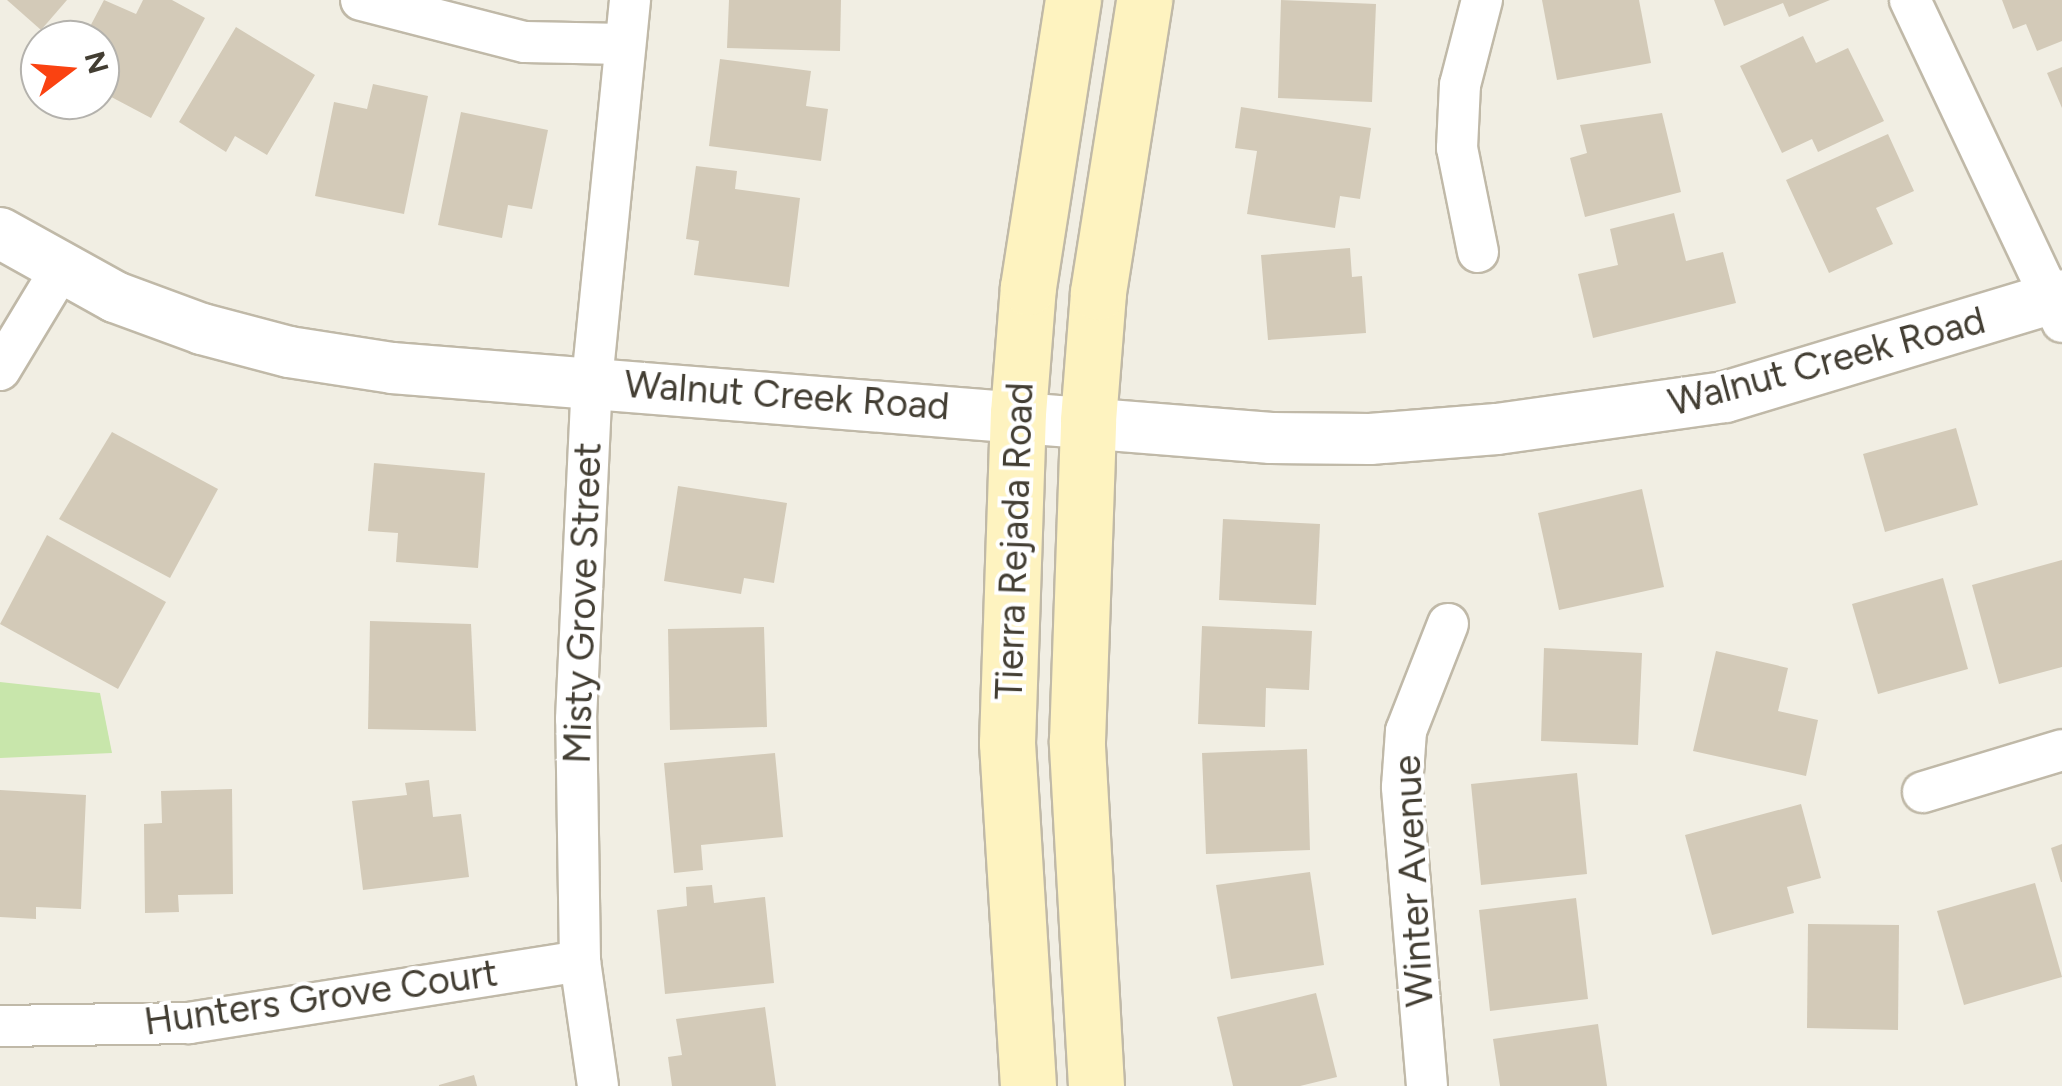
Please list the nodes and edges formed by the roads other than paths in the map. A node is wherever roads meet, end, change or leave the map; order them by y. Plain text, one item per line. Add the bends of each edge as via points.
1 (361, 0) edge
2 (630, 0) edge
3 (1074, 0) edge
4 (1144, 0) edge
5 (1482, 0) edge
6 (1910, 0) edge
7 (624, 44) junction
8 (0, 233) edge
9 (1478, 252) dead end
10 (61, 268) junction
11 (2059, 305) edge
12 (0, 370) edge
13 (592, 381) junction
14 (1018, 413) junction
15 (1088, 420) junction
16 (1448, 624) dead end
17 (2062, 750) edge
18 (1923, 792) dead end
19 (580, 960) junction
20 (0, 1026) edge
21 (598, 1086) edge
22 (1028, 1086) edge
23 (1096, 1086) edge
24 (1428, 1086) edge

1 - 7 street via 526,42
2 - 7 street, Misty Grove Street
3 - 14 main road, Tierra Rejada Road via 1028,286
4 - 15 main road, Tierra Rejada Road via 1100,273
5 - 9 street via 1460,86 1456,148
6 - 11 street
7 - 13 street, Misty Grove Street
8 - 10 street, Walnut Creek Road
10 - 12 street
10 - 13 street, Walnut Creek Road via 202,330 289,352 392,368
11 - 15 street, Walnut Creek Road via 1742,392 1591,419 1370,440
13 - 14 street, Walnut Creek Road
13 - 19 street, Misty Grove Street via 576,719
14 - 15 street, Walnut Creek Road
14 - 22 main road, Tierra Rejada Road via 1008,742
15 - 23 main road, Tierra Rejada Road via 1077,741
16 - 24 street, Winter Avenue via 1406,731 1402,787
17 - 18 street
19 - 20 street, Hunters Grove Court via 189,1023
19 - 21 street, Misty Grove Street

